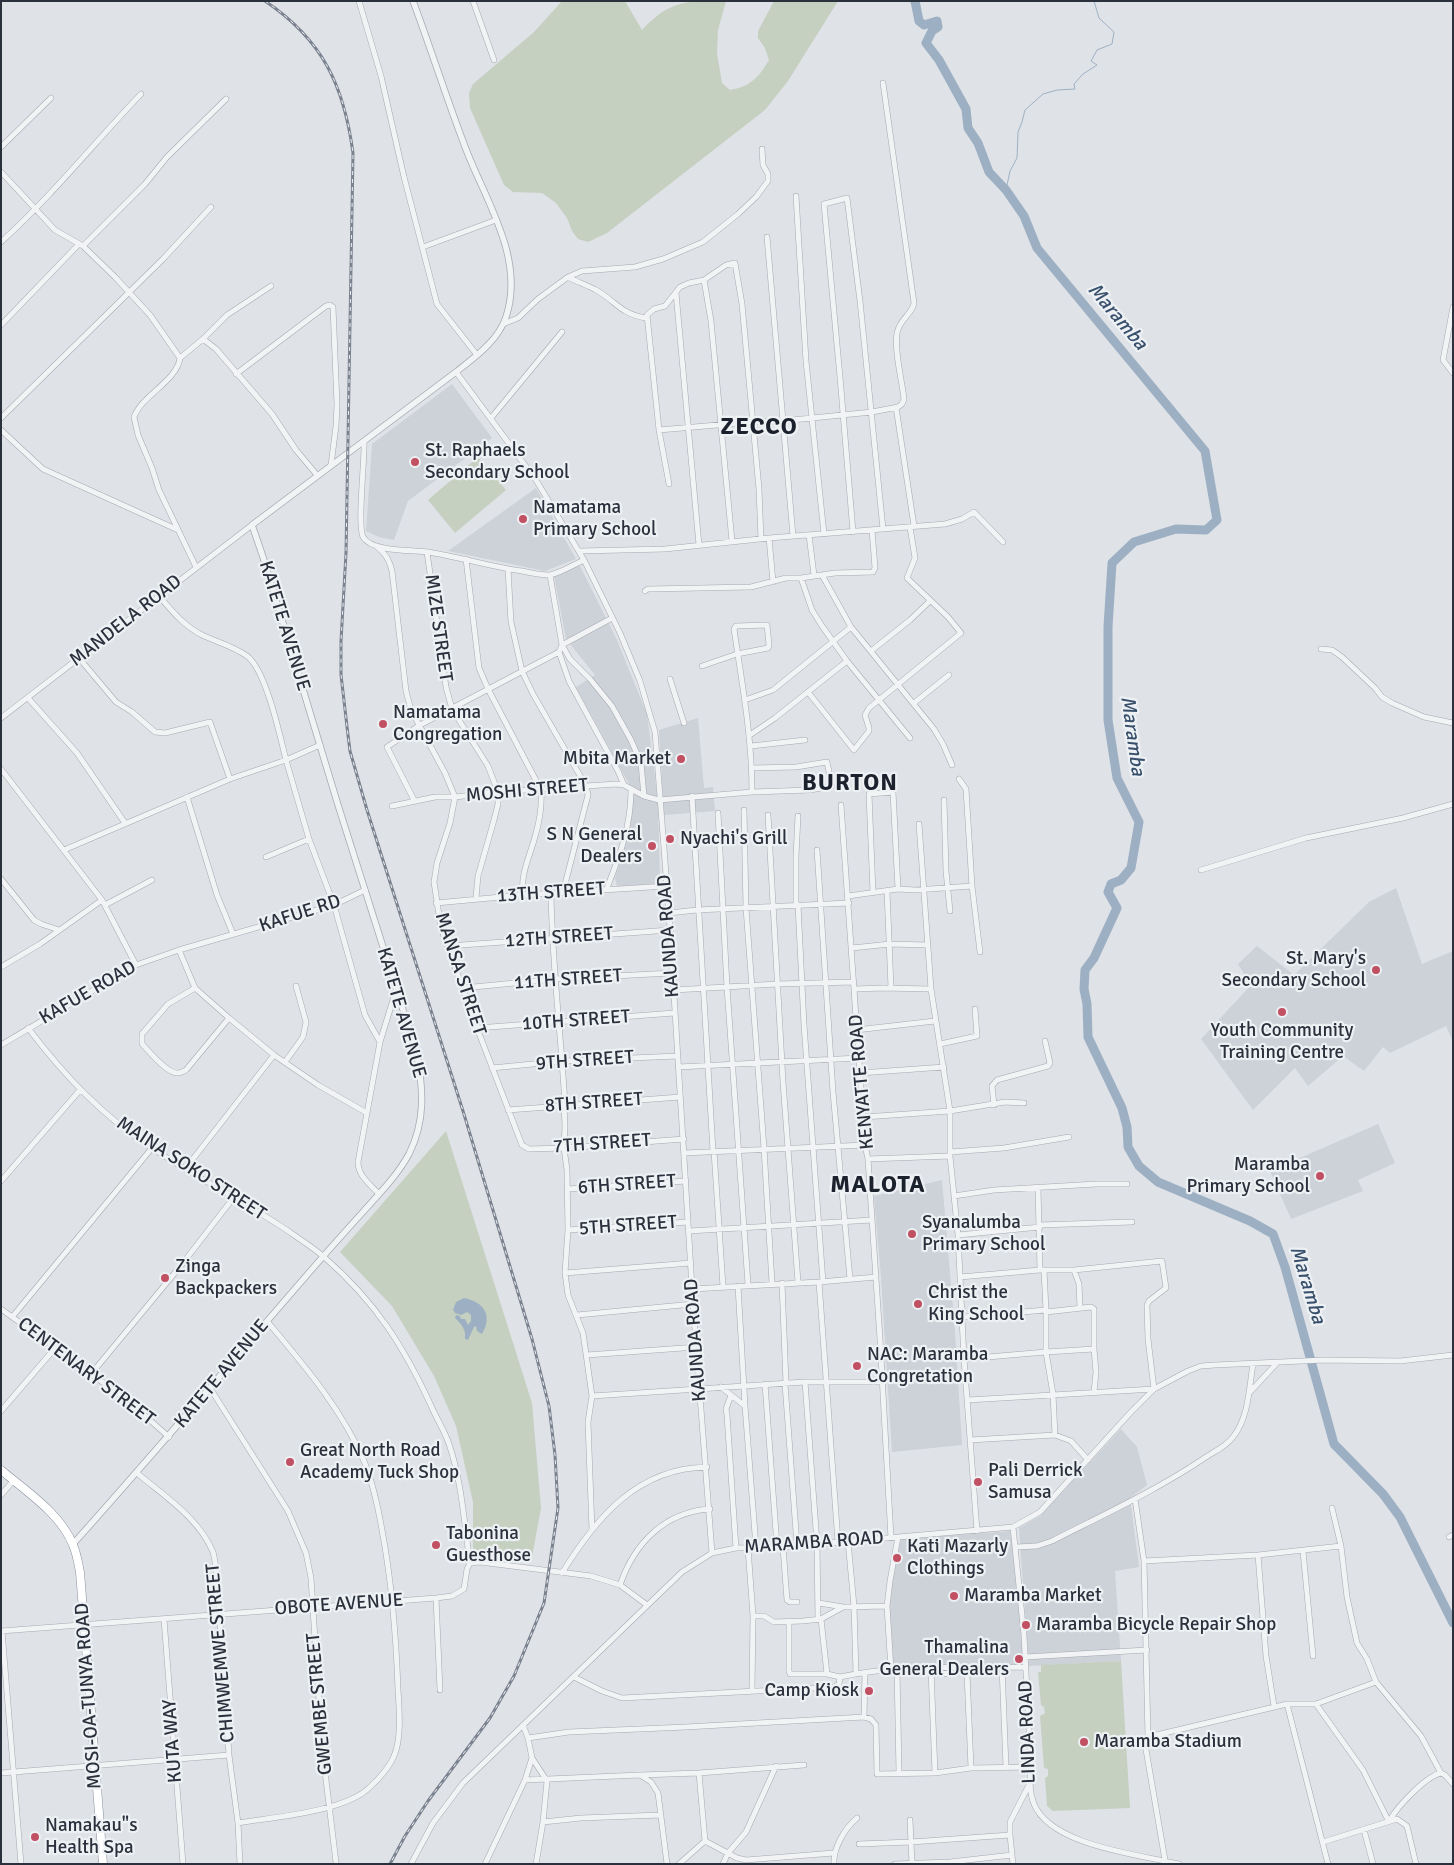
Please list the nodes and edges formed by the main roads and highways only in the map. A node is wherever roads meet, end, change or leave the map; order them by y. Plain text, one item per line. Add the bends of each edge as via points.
1 (1, 1470) edge
2 (103, 1864) edge

1 - 2 highway, MOSI-OA-TUNYA ROAD via 46,1509 73,1544 80,1572

